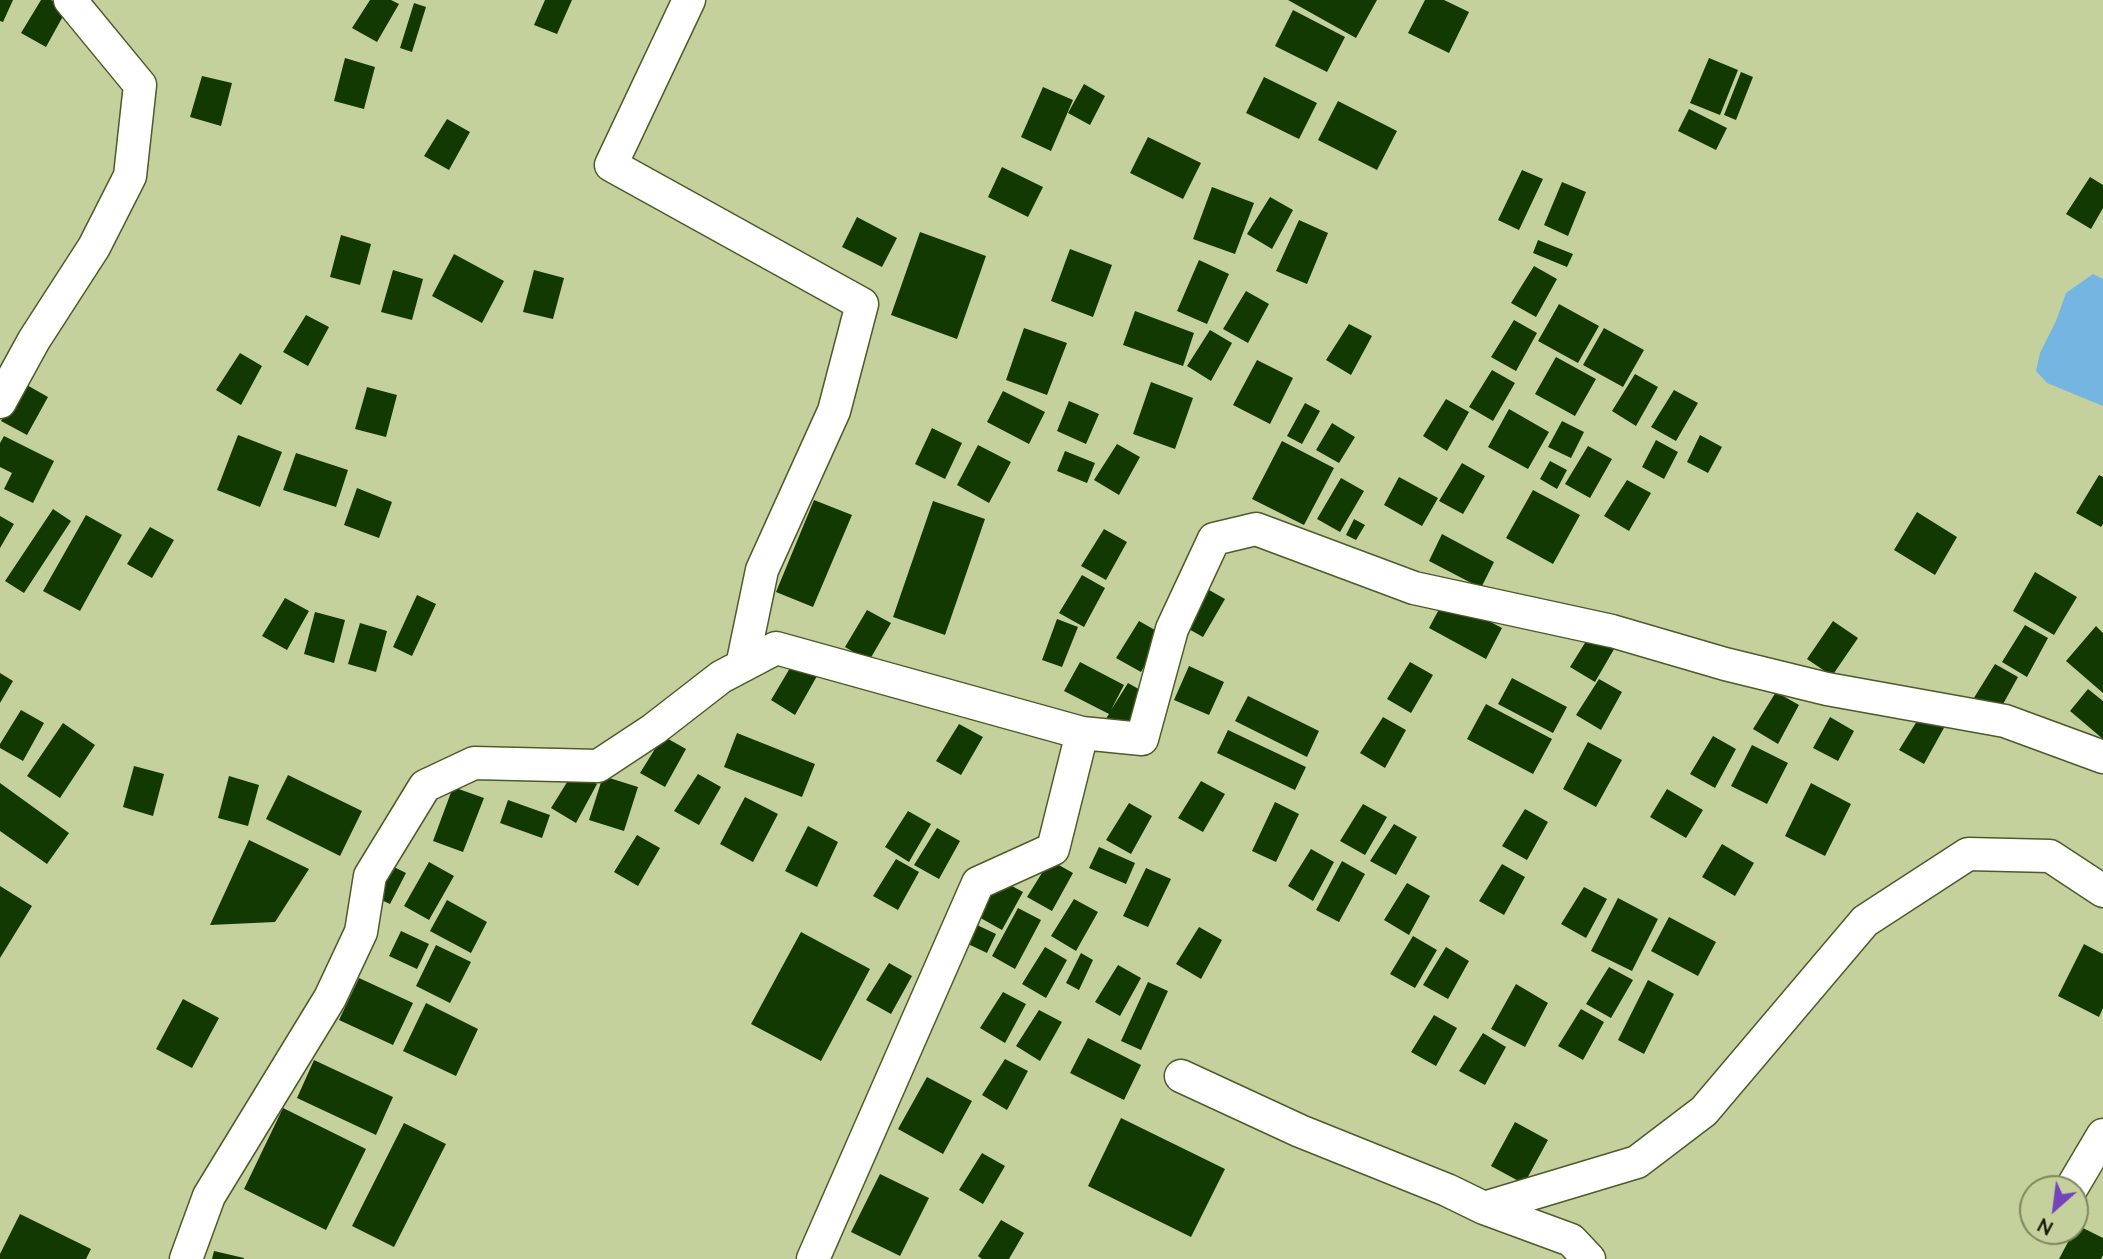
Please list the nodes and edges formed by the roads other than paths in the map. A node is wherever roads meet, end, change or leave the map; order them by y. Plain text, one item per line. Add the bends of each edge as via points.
1 (70, 0) edge
2 (689, 0) edge
3 (0, 402) edge
4 (742, 666) junction
5 (1082, 733) junction
6 (2103, 757) edge
7 (2103, 891) edge
8 (1181, 1076) dead end
9 (2103, 1135) edge
10 (2079, 1175) edge
11 (1483, 1208) junction
12 (186, 1259) edge
13 (813, 1259) edge
14 (1589, 1259) edge

1 - 3 street via 140,85 130,176 94,247
2 - 4 street via 611,165 862,304 834,411 762,570
4 - 5 street via 776,648
4 - 12 street via 598,766 474,763 425,786 370,876 361,932 330,998 209,1196
5 - 6 street via 1142,740 1172,629 1214,539 1256,529 1414,588 1612,631 1827,689 2006,721
5 - 13 street via 1054,849 978,883
7 - 11 street via 2050,856 1968,854 1865,921 1704,1111 1637,1162
8 - 11 street
9 - 10 street
11 - 14 street via 1571,1240

